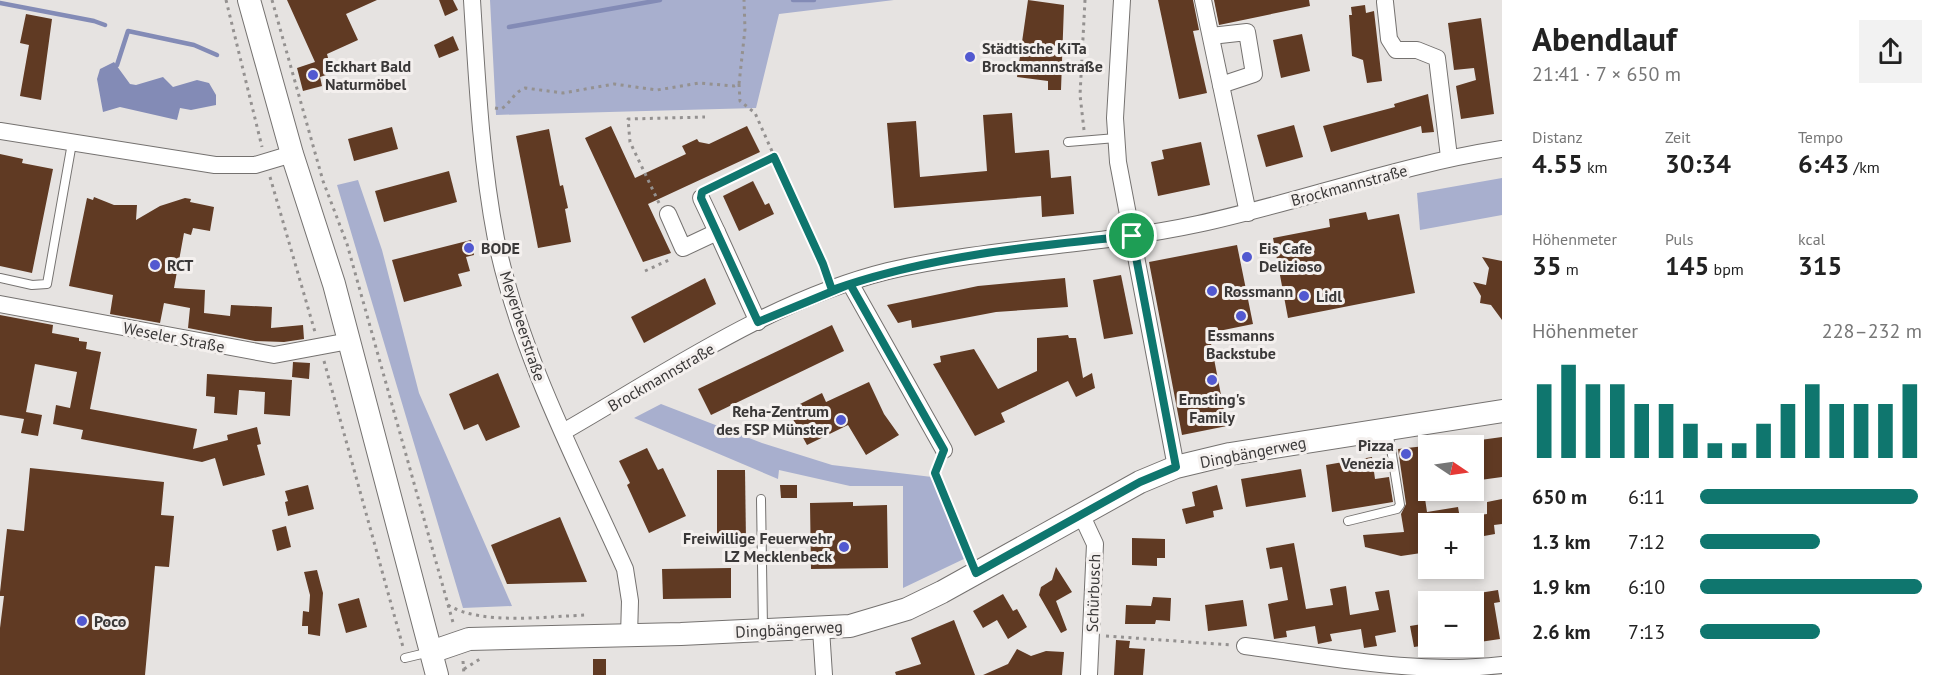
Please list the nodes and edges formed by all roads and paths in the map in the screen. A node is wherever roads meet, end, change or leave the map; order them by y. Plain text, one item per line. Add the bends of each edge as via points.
1 (226, 0) edge
2 (249, 0) edge
3 (272, 0) edge
4 (472, 0) edge
5 (744, 0) edge
6 (1085, 0) edge
7 (1122, 0) edge
8 (1203, 0) edge
9 (1385, 2) dead end
10 (1211, 36) junction
11 (739, 84) junction
12 (1221, 85) junction
13 (491, 107) dead end
14 (705, 117) dead end
15 (0, 131) edge
16 (1116, 138) junction
17 (1068, 142) dead end
18 (1084, 142) junction
19 (72, 143) junction
20 (1502, 149) edge
21 (292, 154) junction
22 (774, 157) junction
23 (1449, 158) junction
24 (266, 162) junction
25 (701, 198) joint
26 (1248, 213) junction
27 (668, 214) joint
28 (717, 232) junction
29 (1132, 236) junction
30 (683, 248) junction
31 (645, 271) dead end
32 (0, 278) edge
33 (850, 284) junction
34 (832, 290) junction
35 (0, 304) edge
36 (758, 322) junction
37 (349, 341) junction
38 (320, 349) junction
39 (1502, 411) edge
40 (1388, 429) junction
41 (564, 432) junction
42 (944, 450) joint
43 (1176, 467) junction
44 (761, 500) dead end
45 (1081, 513) junction
46 (1348, 521) dead end
47 (976, 573) junction
48 (594, 615) dead end
49 (821, 629) junction
50 (763, 631) junction
51 (1092, 634) junction
52 (628, 636) junction
53 (1245, 646) joint
54 (431, 652) junction
55 (405, 658) joint
56 (1502, 665) edge
57 (464, 669) dead end
58 (437, 675) edge
59 (464, 675) edge
60 (824, 675) edge
61 (1089, 675) edge

1 - 24 path
2 - 21 street
3 - 48 path via 323,181 347,244 448,605 461,613 485,616
4 - 41 street, Meyerbeerstraße via 485,171 497,242 525,341
5 - 11 path
6 - 18 path via 1080,95
7 - 16 street
8 - 10 street
9 - 23 street via 1389,39 1396,50 1417,50 1437,58
10 - 12 street
10 - 12 street via 1247,32 1254,74
11 - 13 path via 699,83 657,90 614,84 563,93 525,88 501,110
11 - 22 path via 740,101 755,113
12 - 26 street
14 - 27 path via 628,119 630,142
15 - 19 street
16 - 18 lane
16 - 29 street
17 - 18 lane
19 - 24 street via 215,165
19 - 32 lane via 47,284
20 - 23 street, Brockmannstraße
21 - 24 street
21 - 37 street
22 - 25 path via 711,185
22 - 34 path
23 - 26 street, Brockmannstraße
24 - 38 path
25 - 28 street
26 - 29 street, Brockmannstraße
27 - 30 street
28 - 30 street
28 - 36 street
29 - 33 street, Brockmannstraße via 935,261
29 - 43 street
30 - 31 path via 679,255
33 - 34 street, Brockmannstraße
33 - 42 street
34 - 36 street, Brockmannstraße
35 - 38 street, Weseler Straße via 274,355
36 - 41 street, Brockmannstraße
37 - 38 street, Weseler Straße
37 - 54 street
38 - 55 path
39 - 40 street, Dingbängerweg
40 - 43 street, Dingbängerweg via 1230,454
40 - 46 lane via 1400,505
41 - 52 street, Meyerbeerstraße via 626,569 630,601
42 - 47 path via 935,473
43 - 45 street, Dingbängerweg
44 - 50 lane
45 - 47 street, Dingbängerweg
45 - 51 street, Schürbusch via 1095,544
47 - 49 street, Dingbängerweg via 907,609 850,626
49 - 50 street, Dingbängerweg
49 - 60 street
50 - 52 street, Dingbängerweg
51 - 53 path
51 - 61 street, Schürbusch
52 - 54 street, Dingbängerweg via 469,639
53 - 56 street via 1408,669 1467,670
54 - 55 lane
54 - 58 street
57 - 59 path

